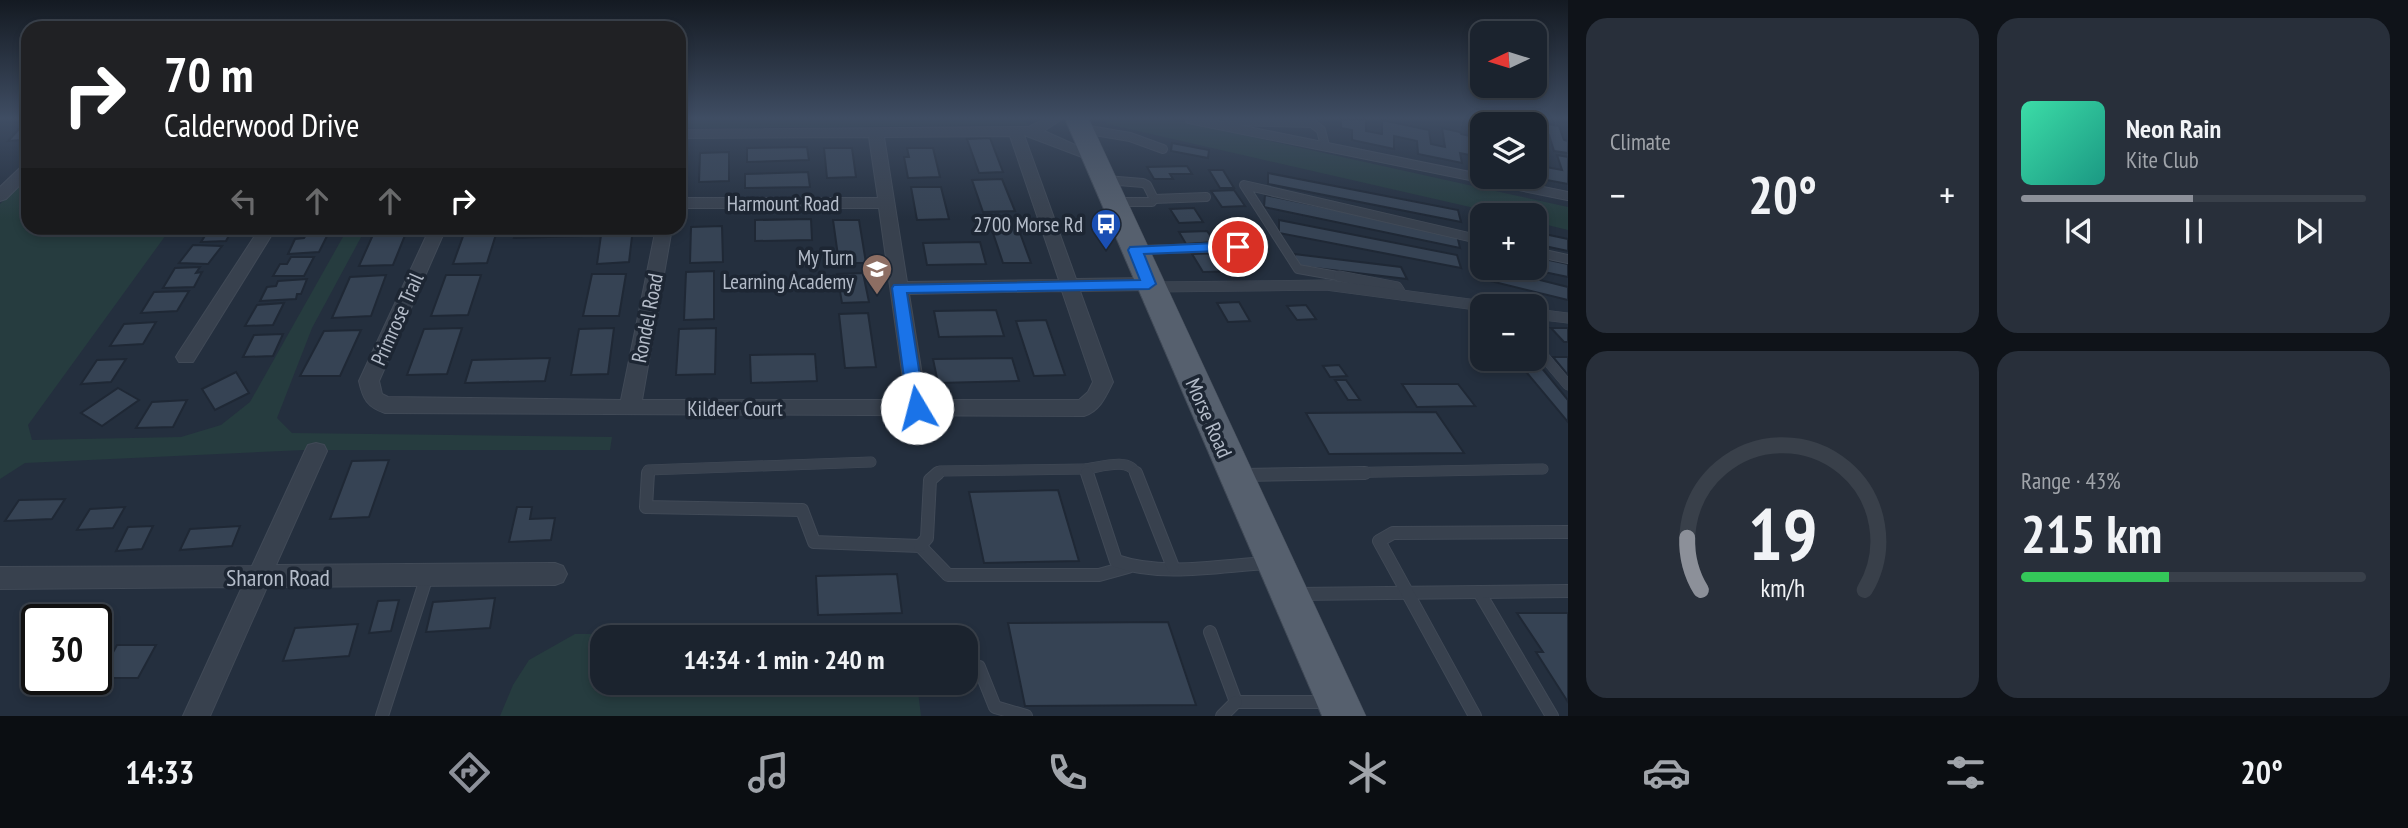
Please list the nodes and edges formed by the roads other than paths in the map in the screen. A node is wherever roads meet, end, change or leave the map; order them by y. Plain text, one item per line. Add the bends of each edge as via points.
1 (879, 152) edge
2 (1030, 152) edge
3 (1356, 152) edge
4 (1095, 158) edge
5 (21, 175) edge
6 (0, 196) edge
7 (1568, 196) edge
8 (1206, 197) dead end
9 (1154, 199) junction
10 (686, 203) edge
11 (886, 203) junction
12 (264, 235) edge
13 (435, 235) edge
14 (663, 235) edge
15 (1470, 237) edge
16 (1264, 246) dead end
17 (1135, 250) junction
18 (1547, 255) edge
19 (1568, 259) edge
20 (1070, 285) junction
21 (1150, 285) junction
22 (899, 288) junction
23 (1402, 295) junction
24 (1470, 304) edge
25 (1547, 315) edge
26 (1568, 318) edge
27 (186, 357) dead end
28 (1547, 360) edge
29 (1568, 384) edge
30 (386, 405) joint
31 (630, 408) junction
32 (917, 408) junction
33 (316, 451) dead end
34 (871, 463) dead end
35 (1543, 468) dead end
36 (1086, 469) junction
37 (1235, 475) junction
38 (1568, 532) edge
39 (920, 546) junction
40 (1275, 563) junction
41 (1128, 567) junction
42 (1173, 567) junction
43 (555, 574) dead end
44 (259, 576) junction
45 (427, 576) junction
46 (0, 578) edge
47 (1568, 591) edge
48 (1479, 592) junction
49 (1406, 593) junction
50 (1289, 594) junction
51 (1210, 632) dead end
52 (978, 667) edge
53 (1236, 702) junction
54 (1340, 709) edge
55 (196, 716) edge
56 (382, 716) edge
57 (1026, 716) edge
58 (1222, 716) edge
59 (1475, 716) edge
60 (1552, 716) edge

1 - 11 street
2 - 20 street
3 - 7 lane
4 - 9 lane via 1147,185
4 - 9 lane via 1152,202
4 - 17 main road, Morse Road
5 - 6 street
8 - 9 lane
10 - 11 street, Harmount Road
11 - 22 street
12 - 27 street
13 - 30 street, Primrose Trail via 369,382 373,398
14 - 31 street, Rondel Road
15 - 23 lane via 1244,185 1297,270 1397,287
16 - 17 lane
17 - 21 main road, Morse Road
18 - 19 lane
20 - 21 street
20 - 22 street
20 - 32 street, Kildeer Court via 1103,382 1084,408
21 - 23 lane via 1307,284
21 - 37 main road, Morse Road
22 - 32 street
23 - 24 lane
25 - 26 lane
28 - 29 lane
30 - 31 street, Kildeer Court
31 - 32 street, Kildeer Court
33 - 44 street
34 - 39 lane via 648,470 646,508 802,510 814,542
35 - 37 lane
36 - 39 lane via 940,471 930,480 927,538
36 - 41 lane via 1116,561
36 - 42 lane via 1127,464 1134,468
37 - 40 main road, Morse Road
38 - 49 lane via 1393,533 1379,541
39 - 41 lane via 948,575 1099,575
40 - 42 lane
40 - 50 main road, Morse Road
41 - 42 lane
43 - 45 street, Sharon Road
44 - 45 street, Sharon Road
44 - 46 street, Sharon Road
44 - 55 street
45 - 56 lane
47 - 48 lane
48 - 49 lane
48 - 60 lane
49 - 50 lane
49 - 59 lane
50 - 54 main road, Morse Road
51 - 53 lane
52 - 57 lane via 995,707
53 - 54 lane
53 - 58 lane

